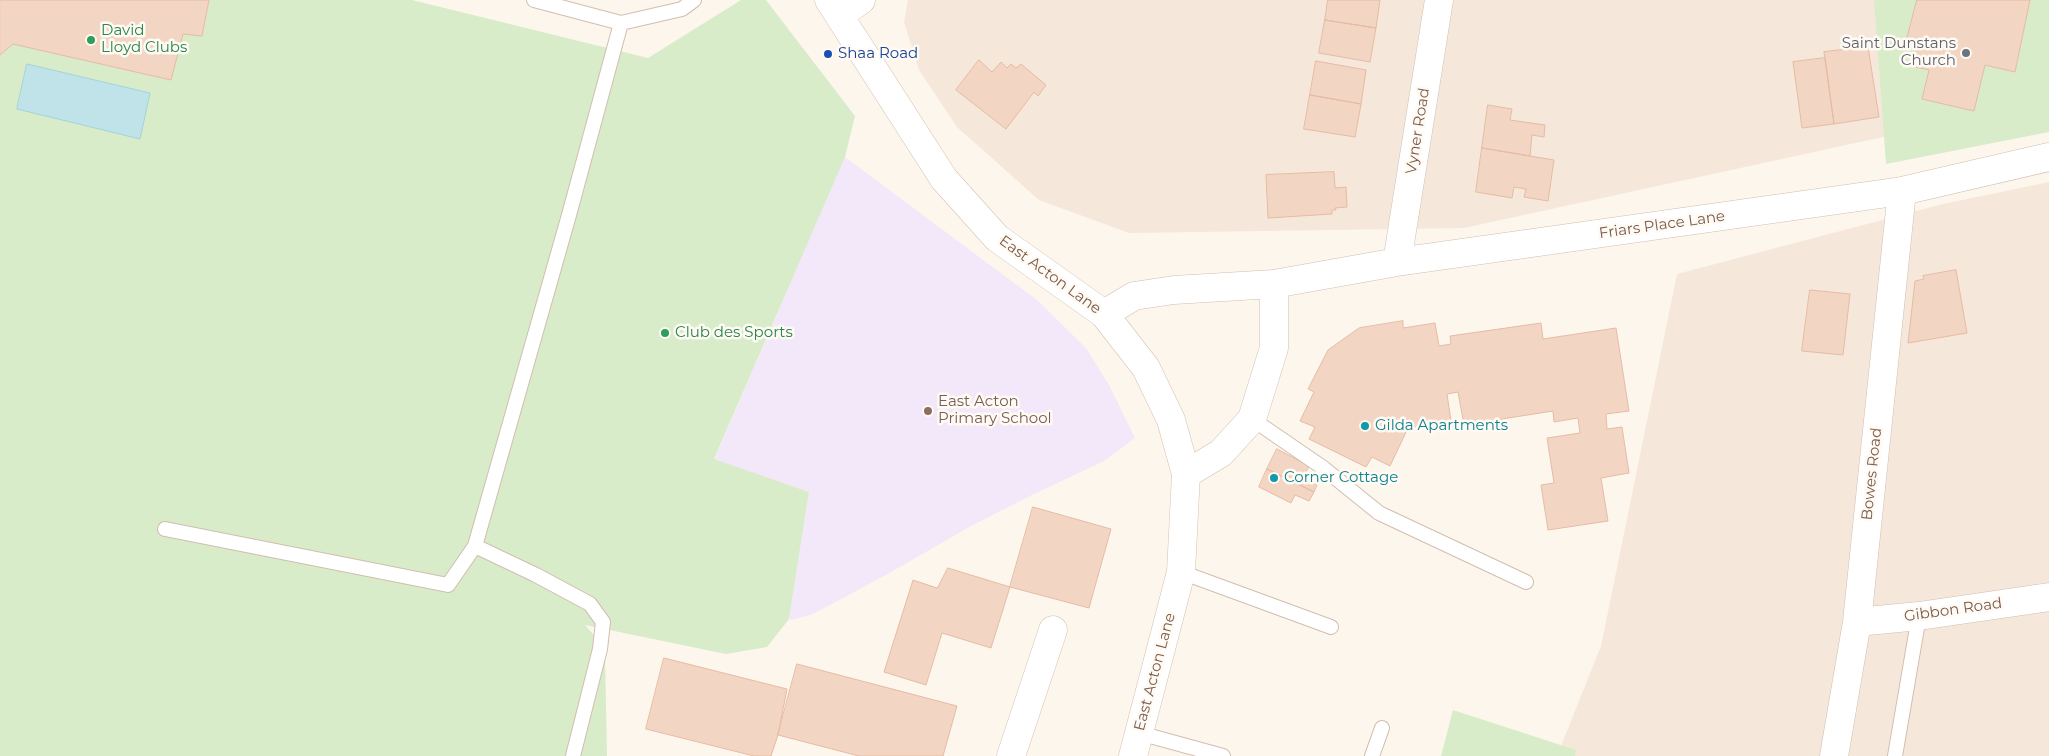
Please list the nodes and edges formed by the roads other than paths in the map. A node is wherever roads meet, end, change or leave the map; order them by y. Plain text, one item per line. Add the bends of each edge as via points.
1 (534, 0) edge
2 (694, 0) edge
3 (1438, 0) edge
4 (844, 5) edge
5 (621, 23) junction
6 (2049, 157) edge
7 (1902, 191) junction
8 (1397, 262) junction
9 (1274, 284) junction
10 (1104, 314) junction
11 (1252, 419) junction
12 (1186, 474) junction
13 (165, 529) dead end
14 (475, 546) junction
15 (1181, 572) junction
16 (1526, 582) dead end
17 (2049, 597) edge
18 (1919, 616) junction
19 (1857, 622) junction
20 (1331, 627) dead end
21 (1054, 630) dead end
22 (1382, 728) dead end
23 (1136, 744) edge
24 (573, 756) edge
25 (1012, 756) edge
26 (1223, 756) edge
27 (1372, 756) edge
28 (1834, 756) edge
29 (1895, 756) edge

1 - 5 lane
2 - 5 lane via 682,9
3 - 8 street, Vyner Road
4 - 10 street, East Acton Lane via 944,179 997,238
5 - 14 lane
6 - 7 street, Friars Place Lane
7 - 8 street, Friars Place Lane
7 - 19 street, Bowes Road
8 - 9 street, Friars Place Lane
9 - 10 street, Friars Place Lane via 1174,290 1134,296
9 - 11 street via 1274,348
10 - 12 street, East Acton Lane via 1146,368 1171,420
11 - 12 street via 1220,453
11 - 16 lane via 1322,466 1379,513
12 - 15 street, East Acton Lane
13 - 14 lane via 448,585
14 - 24 lane via 590,604 603,622 600,649
15 - 20 lane
15 - 23 street, East Acton Lane
17 - 18 street, Gibbon Road
18 - 19 street, Gibbon Road
18 - 29 lane
19 - 28 street, Bowes Road
21 - 25 street
22 - 27 lane
23 - 26 lane

